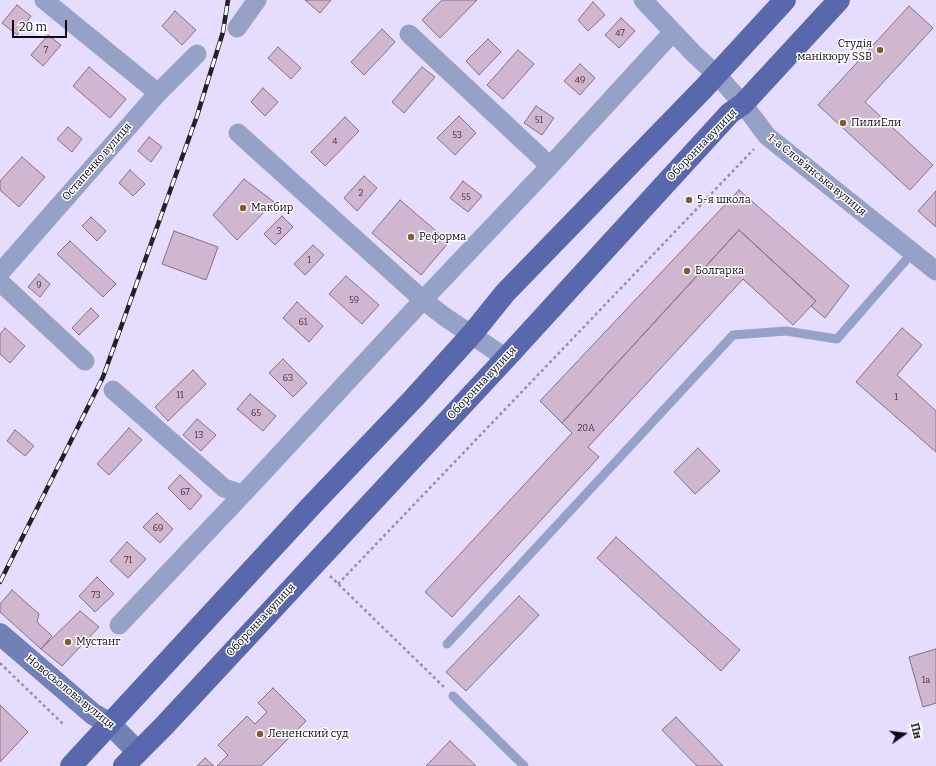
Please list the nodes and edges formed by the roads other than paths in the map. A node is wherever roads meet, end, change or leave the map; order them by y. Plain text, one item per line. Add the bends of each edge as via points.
1 (44, 0) edge
2 (257, 0) edge
3 (643, 0) edge
4 (785, 0) edge
5 (839, 0) edge
6 (238, 28) dead end
7 (673, 32) junction
8 (409, 34) dead end
9 (197, 54) dead end
10 (716, 74) junction
11 (158, 93) junction
12 (743, 104) junction
13 (238, 133) dead end
14 (550, 166) junction
15 (913, 252) junction
16 (936, 271) edge
17 (0, 273) edge
18 (0, 282) edge
19 (423, 300) junction
20 (472, 334) junction
21 (506, 358) junction
22 (85, 361) dead end
23 (113, 390) dead end
24 (244, 494) junction
25 (119, 625) dead end
26 (0, 634) edge
27 (447, 644) dead end
28 (453, 696) road end
29 (110, 724) junction
30 (131, 759) edge
31 (71, 766) edge
32 (524, 766) edge

1 - 11 street
2 - 6 street
3 - 7 street, 1-а Слов’янська вулиця
4 - 10 main road
5 - 12 main road, Оборонна вулиця
7 - 10 street, 1-а Слов’янська вулиця
7 - 14 street
8 - 14 street
9 - 11 street, Остапенко вулиця
10 - 12 street, 1-а Слов’янська вулиця
10 - 20 main road via 505,293
11 - 17 street, Остапенко вулиця
12 - 15 street, 1-а Слов’янська вулиця via 767,136
12 - 21 main road, Оборонна вулиця via 730,113
13 - 19 street
14 - 19 street
15 - 16 street, 1-а Слов’янська вулиця
15 - 27 lane via 837,340 786,330 733,336
18 - 22 street
19 - 20 street
19 - 24 street
20 - 21 street
20 - 29 main road
21 - 30 main road, Оборонна вулиця
23 - 24 street via 224,488
24 - 25 street
26 - 29 street, Новосьолова вулиця via 93,714
28 - 32 lane
29 - 30 street, Новосьолова вулиця
29 - 31 main road

